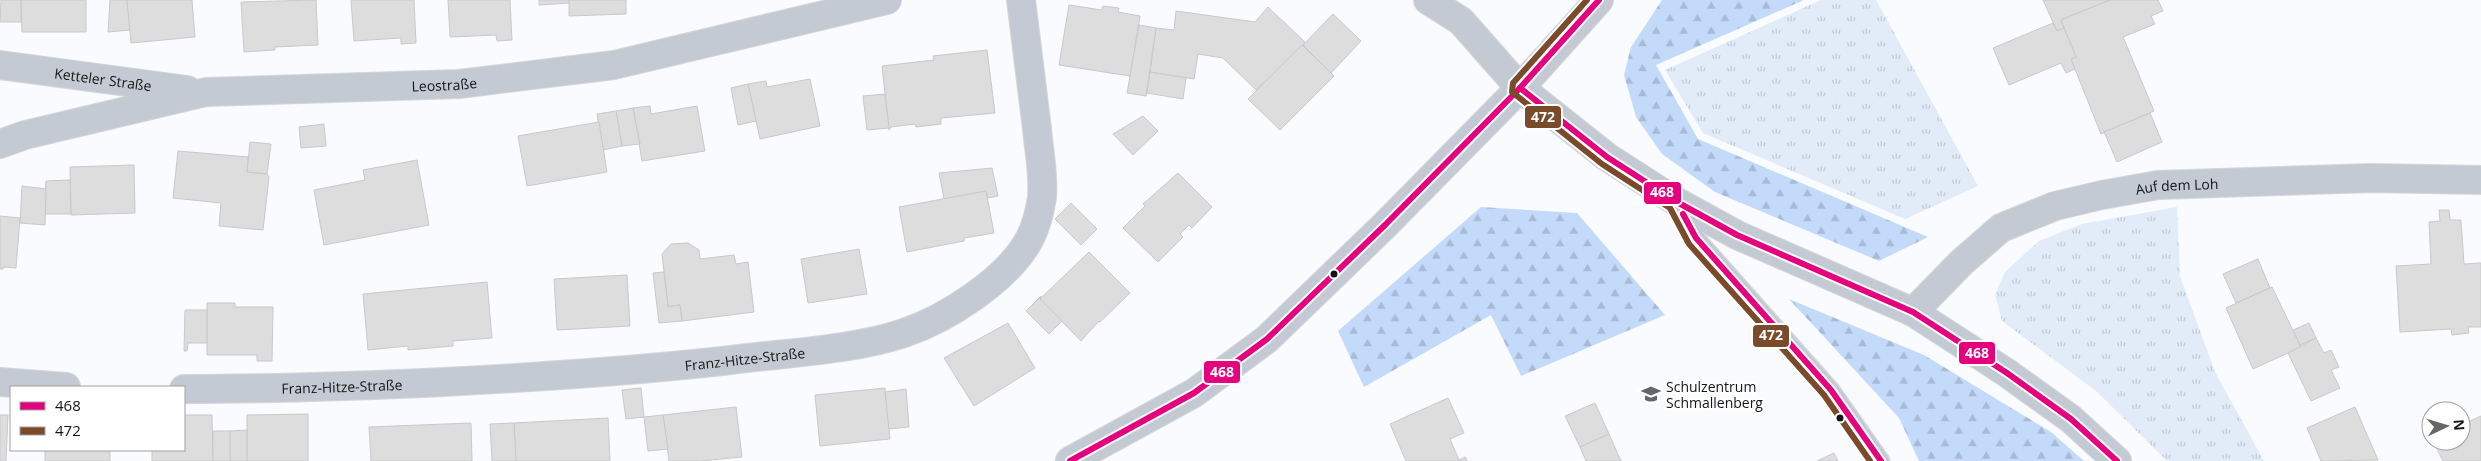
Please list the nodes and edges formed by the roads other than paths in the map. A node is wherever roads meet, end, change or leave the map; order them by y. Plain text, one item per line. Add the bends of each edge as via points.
1 (887, 0) edge
2 (1022, 0) edge
3 (1428, 0) edge
4 (1599, 0) edge
5 (0, 65) edge
6 (1520, 88) junction
7 (206, 92) junction
8 (0, 144) edge
9 (2481, 180) edge
10 (1677, 202) junction
11 (1913, 312) junction
12 (0, 382) edge
13 (53, 386) edge
14 (185, 389) edge
15 (1070, 461) edge
16 (1881, 461) edge
17 (2117, 461) edge

1 - 7 street, Leostraße via 614,65 459,84
2 - 14 street, Franz-Hitze-Straße via 1041,166 1042,195 1035,224 1030,238 1004,272 973,297 904,333 798,352 552,376 361,386
3 - 6 street via 1461,21
4 - 6 street
5 - 7 street, Ketteler Straße
6 - 10 street via 1607,157
6 - 15 street via 1267,339 1194,393
7 - 8 street, Leostraße via 25,135
9 - 11 street, Auf dem Loh via 2372,178 2158,185 2102,195 2055,206 2001,228
10 - 11 street via 1737,235
10 - 16 lane via 1696,238 1831,390
11 - 17 street via 2063,413
12 - 13 street

